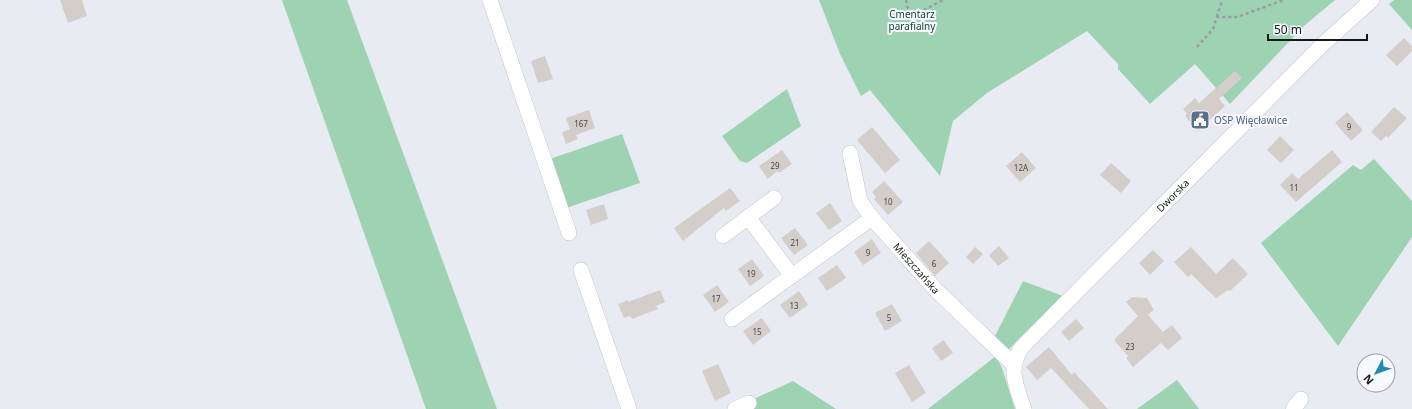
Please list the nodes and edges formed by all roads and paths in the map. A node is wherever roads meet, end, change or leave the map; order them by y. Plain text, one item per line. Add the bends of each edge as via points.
1 (490, 0) edge
2 (906, 0) edge
3 (943, 0) edge
4 (1222, 0) edge
5 (1284, 0) edge
6 (1372, 0) edge
7 (1217, 17) junction
8 (1197, 47) dead end
9 (850, 153) dead end
10 (774, 198) dead end
11 (748, 217) junction
12 (872, 218) junction
13 (569, 233) dead end
14 (722, 236) dead end
15 (581, 270) dead end
16 (792, 276) junction
17 (732, 319) dead end
18 (1014, 366) junction
19 (749, 403) dead end
20 (629, 409) edge
21 (735, 409) edge
22 (1024, 409) edge

1 - 13 street
2 - 3 path via 913,16
4 - 7 path
5 - 7 path via 1237,16
6 - 18 street, Dworska via 1322,45 1022,347 1014,359
7 - 8 path via 1213,29
9 - 12 street, Mieszczańska via 860,201
10 - 11 street
11 - 14 street
11 - 16 street
12 - 16 street
12 - 18 street, Mieszczańska via 936,290
15 - 20 street
16 - 17 street
18 - 22 street via 1014,375
19 - 21 street

